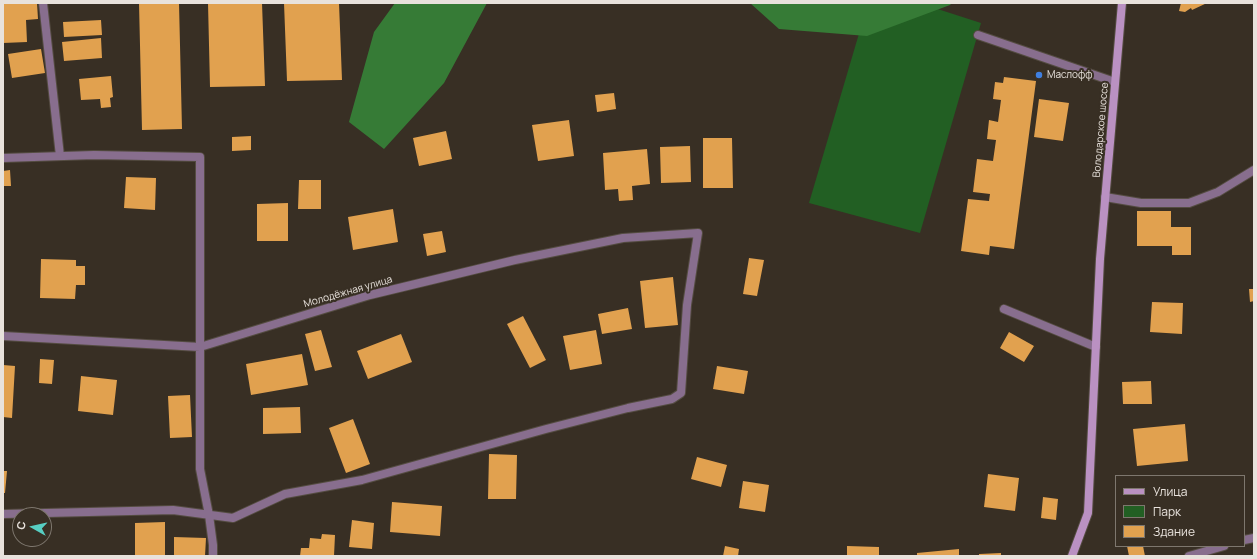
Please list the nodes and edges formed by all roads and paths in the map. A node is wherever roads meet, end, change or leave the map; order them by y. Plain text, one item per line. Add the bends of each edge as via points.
1 (43, 3) edge
2 (1122, 3) edge
3 (978, 35) dead end
4 (1115, 82) junction
5 (60, 156) junction
6 (3, 158) edge
7 (1254, 170) edge
8 (1105, 197) junction
9 (1004, 309) dead end
10 (3, 336) edge
11 (200, 347) junction
12 (1096, 347) junction
13 (3, 514) edge
14 (209, 515) junction
15 (1220, 547) edge
16 (213, 556) edge
17 (1072, 556) edge
18 (1189, 556) edge

1 - 5 street
2 - 4 main road, Володарское шоссе
3 - 4 street
4 - 8 main road, Володарское шоссе
5 - 6 street
5 - 11 street via 200,156
7 - 8 street via 1218,192 1189,203 1141,203
8 - 12 main road, Володарское шоссе
9 - 12 street
10 - 11 street, Молодёжная улица
11 - 14 street via 200,469
11 - 14 street, Молодёжная улица via 370,295 515,260 623,238 698,233 687,305 681,393 672,399 546,429 362,480 285,494 233,518
12 - 17 main road, Володарское шоссе via 1088,513
13 - 14 street via 173,510
14 - 16 street
15 - 18 street

